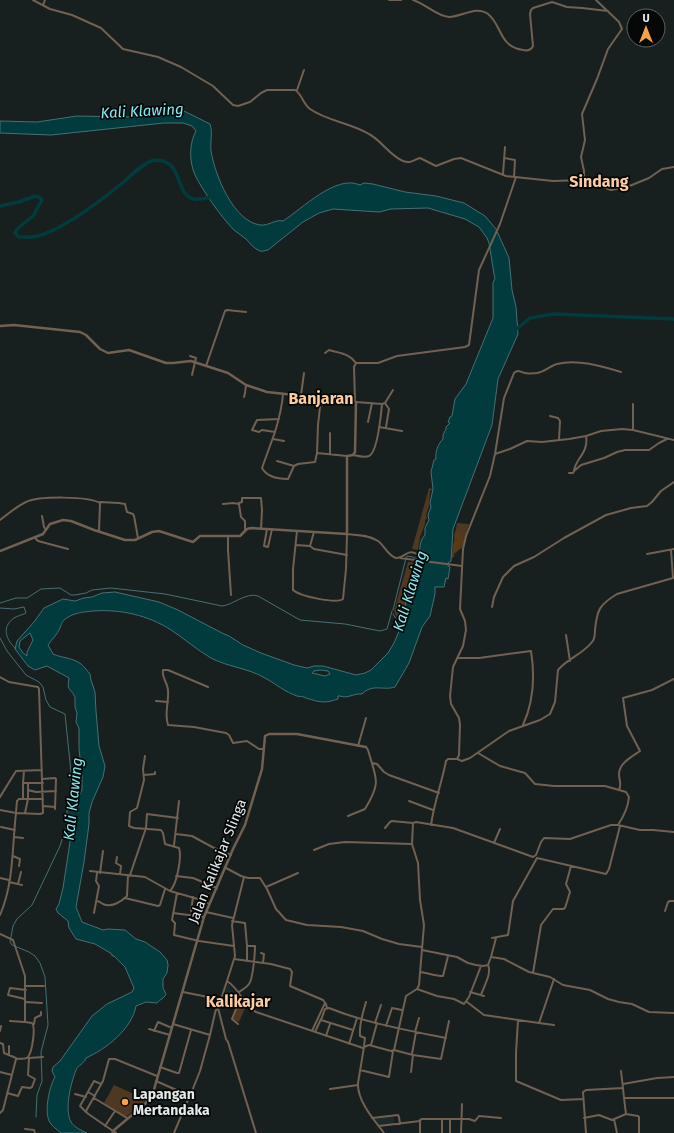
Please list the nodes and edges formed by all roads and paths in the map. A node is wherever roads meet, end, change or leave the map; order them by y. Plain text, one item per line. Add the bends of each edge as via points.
1 (33, 0) edge
2 (45, 0) edge
3 (389, 0) edge
4 (402, 0) edge
5 (413, 0) edge
6 (596, 0) edge
7 (43, 6) junction
8 (608, 12) junction
9 (304, 70) dead end
10 (297, 90) junction
11 (505, 147) dead end
12 (504, 158) junction
13 (674, 167) edge
14 (503, 174) junction
15 (515, 177) junction
16 (584, 180) junction
17 (246, 312) dead end
18 (0, 326) edge
19 (325, 353) dead end
20 (190, 356) dead end
21 (196, 362) junction
22 (356, 363) junction
23 (206, 366) junction
24 (621, 372) dead end
25 (304, 373) dead end
26 (192, 375) dead end
27 (246, 384) junction
28 (393, 390) dead end
29 (283, 394) junction
30 (301, 395) junction
31 (244, 397) dead end
32 (321, 398) junction
33 (356, 402) junction
34 (372, 403) junction
35 (385, 403) junction
36 (382, 404) junction
37 (633, 404) dead end
38 (550, 416) dead end
39 (279, 419) junction
40 (368, 422) dead end
41 (379, 426) junction
42 (386, 427) junction
43 (633, 430) junction
44 (402, 431) dead end
45 (275, 432) junction
46 (330, 433) dead end
47 (586, 436) junction
48 (273, 439) junction
49 (667, 439) junction
50 (559, 440) junction
51 (674, 440) edge
52 (284, 441) dead end
53 (317, 453) junction
54 (330, 454) junction
55 (496, 454) junction
56 (353, 455) junction
57 (347, 456) junction
58 (277, 461) dead end
59 (294, 466) junction
60 (574, 471) junction
61 (569, 472) dead end
62 (674, 482) edge
63 (98, 502) junction
64 (223, 504) dead end
65 (239, 504) junction
66 (42, 516) dead end
67 (0, 520) edge
68 (261, 529) junction
69 (267, 529) junction
70 (272, 529) junction
71 (46, 530) junction
72 (245, 531) junction
73 (297, 531) junction
74 (98, 532) junction
75 (314, 532) junction
76 (347, 534) junction
77 (228, 537) junction
78 (35, 538) junction
79 (138, 539) junction
80 (296, 546) junction
81 (310, 546) junction
82 (68, 549) dead end
83 (673, 550) edge
84 (0, 551) edge
85 (417, 554) dead end
86 (647, 554) dead end
87 (346, 555) junction
88 (399, 558) junction
89 (461, 566) junction
90 (231, 595) dead end
91 (492, 607) dead end
92 (566, 635) dead end
93 (457, 658) junction
94 (570, 660) junction
95 (0, 677) edge
96 (674, 679) edge
97 (208, 686) dead end
98 (156, 701) dead end
99 (168, 702) junction
100 (366, 718) dead end
101 (523, 725) junction
102 (358, 746) junction
103 (366, 747) joint
104 (265, 749) junction
105 (478, 753) junction
106 (145, 756) dead end
107 (457, 759) junction
108 (372, 763) junction
109 (42, 770) junction
110 (24, 771) junction
111 (155, 772) dead end
112 (144, 775) junction
113 (42, 779) junction
114 (23, 783) junction
115 (28, 783) junction
116 (43, 783) junction
117 (28, 790) junction
118 (619, 790) junction
119 (56, 791) junction
120 (43, 792) junction
121 (439, 793) junction
122 (0, 797) edge
123 (43, 798) junction
124 (23, 799) junction
125 (28, 799) junction
126 (179, 801) dead end
127 (409, 801) dead end
128 (43, 806) junction
129 (0, 810) edge
130 (433, 810) junction
131 (16, 812) junction
132 (25, 813) junction
133 (348, 816) dead end
134 (178, 818) junction
135 (413, 823) junction
136 (431, 825) junction
137 (619, 825) junction
138 (1, 827) edge
139 (146, 828) junction
140 (385, 828) dead end
141 (500, 829) dead end
142 (15, 830) junction
143 (674, 832) edge
144 (176, 834) junction
145 (14, 837) junction
146 (22, 838) dead end
147 (494, 843) junction
148 (412, 844) junction
149 (174, 846) junction
150 (314, 850) dead end
151 (103, 851) dead end
152 (231, 855) junction
153 (13, 856) junction
154 (117, 857) dead end
155 (536, 857) junction
156 (20, 866) dead end
157 (571, 866) junction
158 (226, 868) junction
159 (21, 872) dead end
160 (90, 872) dead end
161 (99, 873) junction
162 (298, 873) dead end
163 (120, 875) junction
164 (129, 875) junction
165 (176, 876) junction
166 (244, 877) junction
167 (0, 878) edge
168 (9, 881) junction
169 (18, 884) junction
170 (22, 885) dead end
171 (266, 887) junction
172 (217, 888) junction
173 (165, 889) junction
174 (170, 891) junction
175 (178, 893) junction
176 (193, 897) junction
177 (125, 898) junction
178 (97, 900) junction
179 (674, 901) edge
180 (209, 904) junction
181 (665, 911) dead end
182 (191, 912) dead end
183 (206, 912) junction
184 (94, 913) dead end
185 (173, 913) junction
186 (0, 915) edge
187 (204, 917) junction
188 (233, 918) junction
189 (232, 921) junction
190 (0, 934) edge
191 (492, 938) dead end
192 (496, 938) junction
193 (197, 940) junction
194 (234, 946) junction
195 (247, 946) junction
196 (422, 949) junction
197 (261, 953) dead end
198 (448, 956) junction
199 (491, 957) junction
200 (234, 959) junction
201 (247, 962) junction
202 (253, 962) junction
203 (263, 963) junction
204 (488, 966) junction
205 (480, 967) junction
206 (420, 972) junction
207 (533, 973) junction
208 (554, 979) junction
209 (227, 981) junction
210 (26, 986) junction
211 (44, 986) dead end
212 (418, 988) junction
213 (26, 990) junction
214 (182, 992) junction
215 (239, 992) junction
216 (470, 992) junction
217 (241, 997) junction
218 (25, 1000) junction
219 (220, 1000) junction
220 (366, 1002) dead end
221 (42, 1003) dead end
222 (325, 1003) junction
223 (466, 1003) junction
224 (381, 1005) dead end
225 (327, 1008) junction
226 (402, 1010) junction
227 (41, 1012) dead end
228 (674, 1014) edge
229 (357, 1018) junction
230 (418, 1018) dead end
231 (321, 1019) junction
232 (362, 1019) junction
233 (518, 1020) junction
234 (10, 1021) dead end
235 (449, 1021) dead end
236 (25, 1022) junction
237 (539, 1022) junction
238 (376, 1023) junction
239 (238, 1024) dead end
240 (330, 1024) junction
241 (554, 1025) dead end
242 (1, 1026) dead end
243 (34, 1026) junction
244 (173, 1026) junction
245 (386, 1026) junction
246 (398, 1028) junction
247 (149, 1030) dead end
248 (191, 1030) junction
249 (353, 1030) junction
250 (0, 1031) edge
251 (154, 1031) junction
252 (313, 1032) junction
253 (416, 1032) junction
254 (210, 1035) junction
255 (170, 1036) junction
256 (326, 1036) junction
257 (446, 1038) junction
258 (0, 1043) edge
259 (349, 1044) junction
260 (9, 1046) dead end
261 (371, 1046) junction
262 (364, 1048) junction
263 (393, 1051) junction
264 (9, 1055) junction
265 (412, 1055) junction
266 (29, 1057) junction
267 (43, 1057) dead end
268 (16, 1058) junction
269 (160, 1067) junction
270 (360, 1070) junction
271 (621, 1071) dead end
272 (0, 1072) edge
273 (411, 1072) dead end
274 (13, 1075) junction
275 (157, 1076) junction
276 (674, 1077) edge
277 (156, 1081) junction
278 (101, 1084) junction
279 (623, 1084) junction
280 (358, 1085) junction
281 (623, 1088) junction
282 (330, 1089) dead end
283 (88, 1092) junction
284 (7, 1093) junction
285 (76, 1094) dead end
286 (190, 1095) junction
287 (86, 1097) junction
288 (95, 1097) junction
289 (624, 1098) junction
290 (674, 1098) edge
291 (582, 1099) junction
292 (462, 1104) dead end
293 (115, 1111) junction
294 (86, 1112) junction
295 (0, 1114) edge
296 (626, 1114) junction
297 (372, 1118) junction
298 (442, 1118) junction
299 (450, 1118) junction
300 (462, 1118) junction
301 (501, 1118) dead end
302 (584, 1118) junction
303 (127, 1119) junction
304 (614, 1119) junction
305 (420, 1122) junction
306 (400, 1124) junction
307 (105, 1126) junction
308 (379, 1126) junction
309 (25, 1129) dead end
310 (113, 1132) edge
311 (35, 1133) edge
312 (174, 1133) edge
313 (256, 1133) edge
314 (384, 1133) edge
315 (420, 1133) edge
316 (442, 1133) edge
317 (450, 1133) edge
318 (461, 1133) edge
319 (586, 1133) edge
320 (617, 1133) edge
321 (639, 1133) edge

1 - 7 street
2 - 7 street
3 - 4 street
5 - 8 street via 446,16 482,10 490,16 506,42 524,50 530,50 533,46 530,14 533,8 552,2 566,7
6 - 8 street
7 - 10 street via 72,15 104,30 123,49 165,60 181,68 213,86 233,105 250,102 267,90
8 - 16 street via 619,22 622,29 608,49 582,114 585,140 581,157
9 - 10 street
10 - 14 street via 310,109 367,133 401,160 411,162 420,158 436,166 460,158
11 - 12 street
12 - 14 street
12 - 15 street via 515,160
13 - 16 street via 662,169 627,188 606,189
14 - 15 street
15 - 16 street
15 - 22 street via 497,232 479,270 468,346 397,356 378,363
17 - 23 street via 226,310
18 - 21 street via 19,325 76,331 84,334 108,353 129,350 166,363
19 - 22 street via 329,350 344,354
20 - 21 street via 196,358
21 - 23 street
21 - 26 street
22 - 33 street
23 - 27 street via 232,375
24 - 55 street via 575,362 558,364 536,373 515,371 504,398
25 - 30 street
27 - 29 street via 267,392
27 - 31 street
28 - 35 street
29 - 30 street
29 - 39 street
30 - 32 street
32 - 33 street
32 - 53 street
33 - 34 street
33 - 56 street
34 - 36 street
34 - 40 street
35 - 36 street
35 - 42 street via 389,409
36 - 41 street
37 - 43 street
38 - 50 street via 560,421
39 - 45 street
39 - 45 street via 257,420 252,429 259,432
41 - 42 street
41 - 56 street via 373,453 365,456
42 - 44 street
43 - 47 street via 600,431
43 - 49 street
45 - 48 street
46 - 54 street
47 - 50 street
47 - 60 street via 585,449
48 - 52 street
48 - 59 street via 262,470 271,477 288,479
49 - 51 street
49 - 60 street via 648,450 620,451 581,465
50 - 55 street via 527,441
53 - 54 street
53 - 59 street via 315,462 302,462
54 - 57 street
55 - 89 street via 464,542
56 - 57 street
57 - 76 street
58 - 59 street
60 - 61 street
62 - 91 street via 647,506 606,515 514,566 503,577
63 - 67 street via 86,499 32,499
63 - 74 street
63 - 79 street via 125,504 127,512 134,516
64 - 65 street
65 - 68 street via 242,498 261,498
65 - 72 street via 245,521
66 - 71 street
68 - 69 street
68 - 72 street via 251,528
69 - 70 street
69 - 70 street via 264,546 268,547
70 - 73 street
71 - 74 street via 53,522 68,520
71 - 78 street
72 - 77 street via 240,536
73 - 75 street
73 - 80 street
74 - 79 street via 130,541
75 - 76 street
75 - 81 street
76 - 87 street
76 - 88 street via 374,539 391,555
77 - 79 street via 200,536 191,542 159,531
77 - 90 street
78 - 82 street
78 - 84 street
80 - 81 street
80 - 87 street via 294,590 319,599 342,599
81 - 87 street
83 - 86 street
83 - 94 street via 673,578 617,594 609,599 597,612 593,641
85 - 88 street via 410,552
88 - 89 street
89 - 93 street via 460,608 466,630 464,643
92 - 94 street
93 - 101 street via 531,651 532,694
93 - 107 street via 453,667 450,696 460,725 460,748
94 - 101 street via 558,670 555,702 550,714
95 - 109 street via 9,682 39,688
96 - 118 street via 652,690 622,698 627,726 640,751 630,757 620,769
97 - 99 street via 164,669 162,674 168,686
98 - 99 street
99 - 104 street via 168,725 194,727 226,734 232,742 247,741 259,749
100 - 102 street
101 - 105 street via 509,730
102 - 103 street, Jalan Kalikajar Slinga
102 - 104 street, Jalan Kalikajar Slinga via 297,734 276,733 265,736
103 - 108 street
104 - 152 street, Jalan Kalikajar Slinga via 262,769 245,825
105 - 107 street via 464,760
105 - 118 street via 500,766 525,773 535,784 605,786
106 - 112 street
107 - 121 street via 446,761
108 - 121 street via 377,764 389,775
108 - 133 street via 376,782 374,792 365,809
109 - 110 street
109 - 113 street
110 - 114 street
110 - 122 street via 15,772
111 - 112 street
112 - 139 street via 138,806 130,812 129,826
113 - 116 street
113 - 119 street via 56,778
114 - 115 street
114 - 124 street
115 - 116 street
115 - 117 street
116 - 120 street
117 - 120 street
117 - 125 street
118 - 137 street via 627,793 628,801
119 - 120 street
119 - 128 street via 55,808
120 - 123 street
121 - 130 street
123 - 125 street
123 - 128 street
124 - 125 street
124 - 131 street via 18,800
125 - 132 street
126 - 134 street
127 - 130 street
128 - 132 street via 42,814
129 - 131 street
130 - 136 street
131 - 132 street
131 - 142 street
134 - 139 street via 147,814
134 - 144 street
135 - 136 street
135 - 140 street via 392,821
135 - 148 street
136 - 147 street via 453,828
137 - 143 street via 640,830
137 - 155 street via 611,825 570,839 544,838
137 - 157 street via 608,872 604,874
138 - 142 street
139 - 149 street via 161,830 165,844
139 - 164 street
141 - 147 street
142 - 145 street
144 - 149 street
144 - 152 street via 192,836
145 - 146 street
145 - 153 street
147 - 155 street
148 - 150 street via 345,842 329,844
148 - 196 street via 419,869 424,924
149 - 165 street via 180,850
151 - 161 street
152 - 158 street, Jalan Kalikajar Slinga
153 - 156 street via 20,859
153 - 168 street
154 - 163 street via 116,864 121,866
155 - 157 street
155 - 192 street via 513,901 508,935
157 - 207 street via 566,884 570,892 565,908 553,909 541,925
158 - 166 street
158 - 172 street, Jalan Kalikajar Slinga
159 - 169 street
160 - 161 street
161 - 163 street
161 - 178 street via 96,881 99,886
162 - 171 street
163 - 164 street
164 - 173 street via 145,877
164 - 177 street
165 - 172 street via 193,878
165 - 174 street
166 - 171 street via 260,878
166 - 188 street
167 - 168 street
168 - 169 street
168 - 186 street via 6,901
169 - 170 street
171 - 196 street via 276,909 286,920 363,931 391,942
172 - 180 street, Jalan Kalikajar Slinga
173 - 174 street
173 - 177 street via 158,906
174 - 175 street
175 - 176 street
175 - 185 street
176 - 180 street
176 - 182 street
177 - 178 street via 118,903 108,904
178 - 184 street
179 - 181 street via 668,902
180 - 183 street, Jalan Kalikajar Slinga
183 - 187 street, Jalan Kalikajar Slinga
183 - 188 street
185 - 187 street
185 - 193 street via 174,935
187 - 193 street, Jalan Kalikajar Slinga
188 - 189 street
189 - 194 street
189 - 195 street via 245,924
190 - 210 street via 13,940 23,968
191 - 192 street
192 - 199 street
193 - 194 street, Jalan Kalikajar Slinga
193 - 214 street
194 - 200 street
195 - 201 street
195 - 202 street via 255,946
196 - 198 street
196 - 206 street
197 - 203 street via 264,954
198 - 205 street
198 - 206 street via 443,976
199 - 204 street
199 - 207 street
200 - 201 street
200 - 209 street
201 - 202 street
202 - 203 street
202 - 215 street via 250,982
203 - 222 street via 290,969 290,986 318,997
204 - 205 street
204 - 216 street via 483,995
205 - 216 street
206 - 212 street
207 - 208 street
208 - 228 street via 563,985 590,990 608,999 632,1004 649,1012
208 - 237 street
209 - 215 street
209 - 219 street
210 - 211 street
210 - 213 street
212 - 223 street
212 - 226 street via 406,996
213 - 218 street
213 - 218 street via 10,988 8,996
214 - 219 street
214 - 244 street
215 - 217 street
216 - 223 street
217 - 239 street via 232,1019
217 - 252 street via 256,1012
218 - 221 street
218 - 236 street
219 - 254 street via 214,1013
219 - 313 street via 218,1008 226,1039
220 - 232 street
222 - 225 street
222 - 252 street
223 - 233 street via 483,1014
224 - 238 street
225 - 229 street
225 - 231 street
226 - 245 street via 392,1008
226 - 246 street
227 - 243 street via 41,1015 35,1018
229 - 232 street
229 - 249 street
230 - 253 street
231 - 240 street
231 - 252 street
232 - 238 street
232 - 262 street via 360,1035 366,1039
233 - 237 street
233 - 291 street via 516,1081 561,1100
234 - 236 street
235 - 257 street
236 - 243 street
237 - 241 street
238 - 245 street
238 - 261 street
240 - 249 street
240 - 256 street
242 - 250 street
243 - 266 street
244 - 248 street
244 - 251 street via 158,1022
244 - 255 street
245 - 246 street
246 - 253 street
246 - 263 street
247 - 251 street
248 - 254 street
248 - 269 street via 179,1073
249 - 259 street
251 - 255 street
252 - 256 street
253 - 257 street
253 - 265 street
254 - 286 street via 205,1058
255 - 269 street
256 - 259 street
257 - 265 street via 441,1059
258 - 264 street via 3,1044 4,1053
259 - 262 street
260 - 264 street
261 - 262 street via 367,1045
261 - 263 street
262 - 270 street
263 - 265 street
263 - 270 street via 388,1077
264 - 268 street
265 - 273 street
266 - 267 street
266 - 268 street
266 - 284 street via 28,1075 35,1079 32,1087 21,1087 18,1096
268 - 274 street
269 - 275 street
270 - 280 street
271 - 279 street
272 - 274 street
274 - 284 street
275 - 277 street
275 - 278 street via 110,1058
276 - 279 street
277 - 286 street
277 - 303 street via 149,1100
278 - 283 street via 94,1081
278 - 288 street
279 - 281 street
280 - 282 street
280 - 297 street via 360,1095
281 - 289 street
281 - 291 street via 586,1090
283 - 287 street
283 - 288 street
284 - 295 street
285 - 287 street
286 - 312 street
287 - 294 street via 80,1107
288 - 293 street
288 - 294 street
289 - 290 street
289 - 296 street
291 - 302 street
292 - 300 street
293 - 303 street
293 - 307 street
294 - 307 street
296 - 304 street
296 - 321 street via 639,1116
297 - 306 street via 398,1115
297 - 308 street
298 - 299 street
298 - 305 street via 422,1118
298 - 316 street
299 - 300 street
299 - 317 street
300 - 301 street via 475,1121 479,1116
300 - 318 street
302 - 304 street via 599,1115
302 - 319 street
303 - 310 street
304 - 320 street
305 - 306 street
305 - 315 street
306 - 308 street
307 - 310 street
308 - 314 street
309 - 311 street via 34,1130

